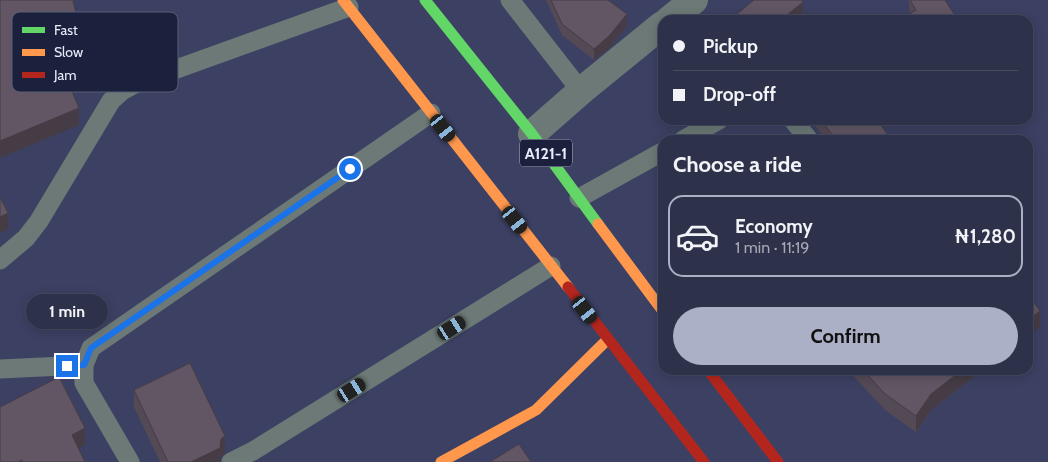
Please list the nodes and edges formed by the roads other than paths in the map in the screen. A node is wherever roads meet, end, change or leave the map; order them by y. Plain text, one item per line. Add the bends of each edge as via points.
1 (425, 0) edge
2 (510, 0) edge
3 (694, 0) edge
4 (346, 4) edge
5 (675, 15) edge
6 (658, 28) edge
7 (178, 68) edge
8 (581, 91) junction
9 (121, 92) edge
10 (431, 113) junction
11 (710, 125) edge
12 (797, 125) edge
13 (532, 134) junction
14 (692, 135) edge
15 (805, 135) edge
16 (658, 154) edge
17 (579, 198) junction
18 (0, 260) edge
19 (551, 266) junction
20 (658, 305) edge
21 (608, 339) junction
22 (84, 365) junction
23 (0, 369) edge
24 (712, 375) edge
25 (130, 462) edge
26 (231, 462) edge
27 (441, 462) edge
28 (704, 462) edge
29 (778, 462) edge

1 - 13 main road, A121-1
2 - 8 lane
3 - 5 street
4 - 7 lane
4 - 10 main road
6 - 8 street
8 - 13 street
9 - 18 lane via 111,101 39,221 26,238
10 - 19 main road
10 - 22 lane via 91,348
11 - 14 lane
12 - 15 lane
13 - 17 main road, A121-1
16 - 17 lane
17 - 20 main road, A121-1
19 - 21 main road
19 - 26 lane
21 - 27 main road via 536,410
21 - 28 main road
22 - 23 lane
22 - 25 lane via 84,383
24 - 29 main road

